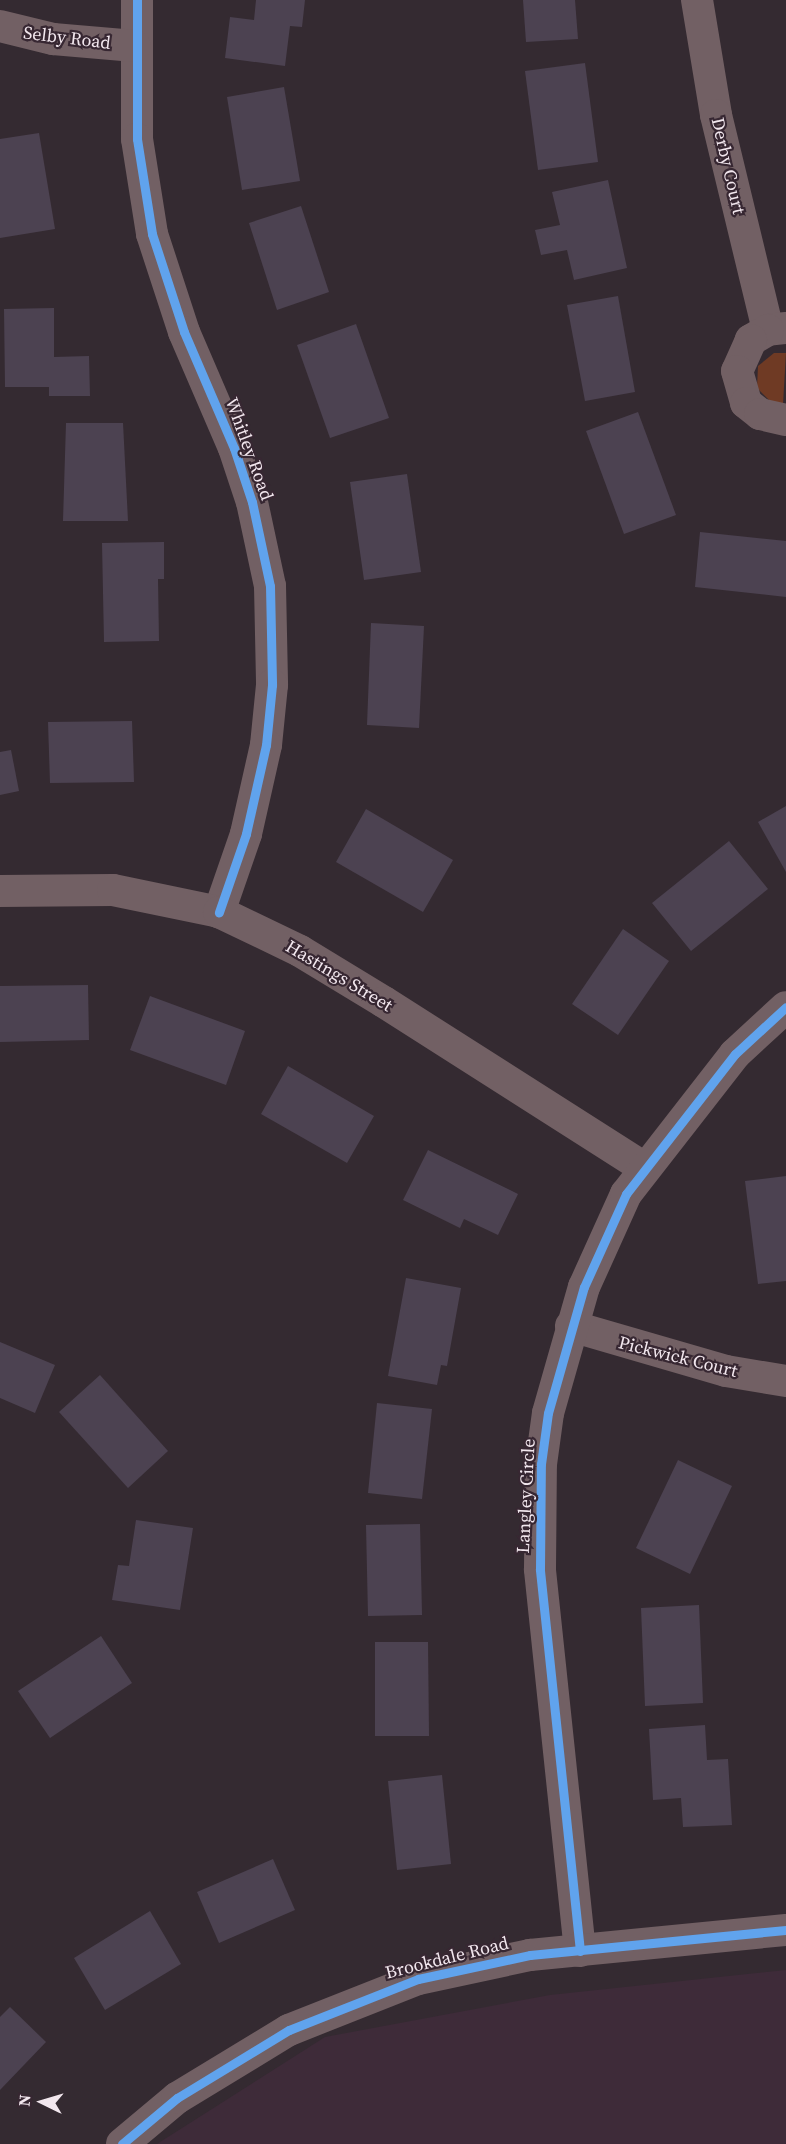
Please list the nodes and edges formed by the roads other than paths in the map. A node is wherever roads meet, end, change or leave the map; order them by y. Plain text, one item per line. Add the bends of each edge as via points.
1 (137, 0) edge
2 (697, 0) edge
3 (0, 26) edge
4 (135, 46) junction
5 (777, 329) edge
6 (786, 420) edge
7 (0, 891) edge
8 (219, 912) junction
9 (786, 1007) edge
10 (643, 1167) junction
11 (571, 1326) junction
12 (786, 1381) edge
13 (786, 1930) edge
14 (580, 1951) junction
15 (122, 2144) edge

1 - 4 street, Whitley Road
2 - 5 street, Derby Court via 716,115
3 - 4 street, Selby Road via 53,39
4 - 8 street, Whitley Road via 137,139 152,234 184,332 234,448 252,502 270,585 273,673 266,746 246,834
5 - 6 street, Derby Court via 742,353 738,387 759,414
7 - 8 street, Hastings Street via 113,890
8 - 10 street, Hastings Street via 309,957
9 - 10 street, Langley Circle via 735,1054
10 - 11 street, Langley Circle via 588,1277
11 - 12 street, Pickwick Court via 726,1371
11 - 14 street, Langley Circle via 548,1413 541,1464 540,1569
13 - 14 street, Brookdale Road
14 - 15 street, Brookdale Road via 530,1955 418,1979 346,2004 223,2067

